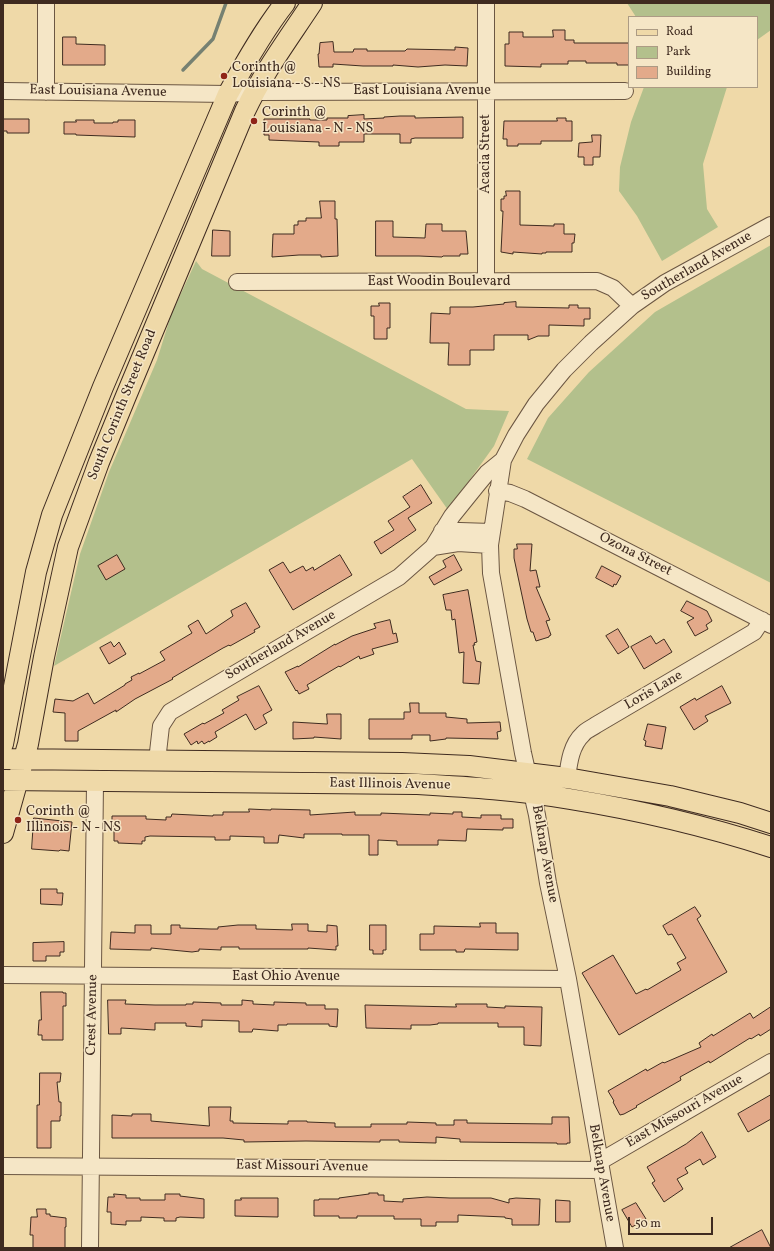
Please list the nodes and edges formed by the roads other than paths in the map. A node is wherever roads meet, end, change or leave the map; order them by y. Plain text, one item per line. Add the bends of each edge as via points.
1 (46, 3) edge
2 (285, 3) edge
3 (312, 3) edge
4 (486, 3) edge
5 (3, 91) edge
6 (486, 91) junction
7 (626, 91) dead end
8 (46, 92) junction
9 (254, 92) junction
10 (228, 94) junction
11 (771, 225) edge
12 (237, 282) dead end
13 (486, 282) junction
14 (632, 306) junction
15 (103, 387) junction
16 (126, 396) junction
17 (503, 460) junction
18 (71, 469) junction
19 (497, 491) junction
20 (442, 531) junction
21 (491, 539) junction
22 (68, 547) junction
23 (433, 547) junction
24 (36, 572) junction
25 (60, 578) junction
26 (767, 622) edge
27 (3, 744) edge
28 (3, 759) edge
29 (24, 760) junction
30 (157, 761) junction
31 (260, 762) junction
32 (528, 772) junction
33 (567, 778) junction
34 (11, 781) edge
35 (95, 782) junction
36 (261, 783) junction
37 (533, 794) junction
38 (740, 813) junction
39 (771, 823) edge
40 (3, 833) edge
41 (735, 835) junction
42 (771, 847) edge
43 (3, 975) edge
44 (93, 976) junction
45 (568, 979) junction
46 (771, 1062) edge
47 (3, 1166) edge
48 (91, 1166) junction
49 (600, 1166) junction
50 (90, 1248) edge
51 (614, 1248) edge

1 - 8 street
2 - 10 main road, South Corinth Street Road via 255,46
3 - 9 main road, South Corinth Street Road
4 - 6 street, Acacia Street
5 - 8 street, East Louisiana Avenue
6 - 7 street, East Louisiana Avenue
6 - 9 street, East Louisiana Avenue
6 - 13 street, Acacia Street
8 - 10 street, East Louisiana Avenue
9 - 10 street, East Louisiana Avenue
9 - 16 main road, South Corinth Street Road
10 - 15 main road, South Corinth Street Road
11 - 14 street, Southerland Avenue via 665,283
12 - 13 street, East Woodin Boulevard
13 - 14 street, East Woodin Boulevard via 597,281 614,288
14 - 17 street, Southerland Avenue via 564,370 536,404
15 - 16 main road
15 - 18 main road, South Corinth Street Road
16 - 22 main road, South Corinth Street Road
17 - 19 street, Belknap Avenue
17 - 20 street, Southerland Avenue via 487,473
18 - 22 main road via 70,504 65,518
18 - 24 main road, South Corinth Street Road via 52,515
19 - 21 street, Belknap Avenue
19 - 26 street, Ozona Street via 525,499
20 - 21 street via 460,530
20 - 23 street, Southerland Avenue
21 - 23 street
21 - 32 street, Belknap Avenue via 492,573
22 - 25 main road, South Corinth Street Road
23 - 30 street, Southerland Avenue via 399,577 170,712 161,726
24 - 25 main road
24 - 27 main road, South Corinth Street Road
25 - 29 main road, South Corinth Street Road
26 - 33 street, Loris Lane via 582,734 574,748
28 - 29 main road, East Illinois Avenue
29 - 30 main road, East Illinois Avenue
29 - 34 main road, South Corinth Street Road
30 - 31 main road, East Illinois Avenue
31 - 32 main road, East Illinois Avenue via 402,762
31 - 36 main road
32 - 33 main road, East Illinois Avenue
32 - 37 street, Belknap Avenue
33 - 38 main road, East Illinois Avenue via 670,796
34 - 35 main road, East Illinois Avenue
34 - 40 main road, South Corinth Street Road
35 - 36 main road, East Illinois Avenue
35 - 44 street, Crest Avenue
36 - 37 main road, East Illinois Avenue via 416,784
37 - 41 main road, East Illinois Avenue via 648,814
37 - 45 street, Belknap Avenue
38 - 39 main road, East Illinois Avenue
38 - 41 main road
41 - 42 main road, East Illinois Avenue
43 - 44 street, East Ohio Avenue
44 - 45 street, East Ohio Avenue
44 - 48 street, Crest Avenue
45 - 49 street, Belknap Avenue
46 - 49 street, East Missouri Avenue
47 - 48 street, East Missouri Avenue
48 - 49 street, East Missouri Avenue
48 - 50 street, Crest Avenue
49 - 51 street, Belknap Avenue

